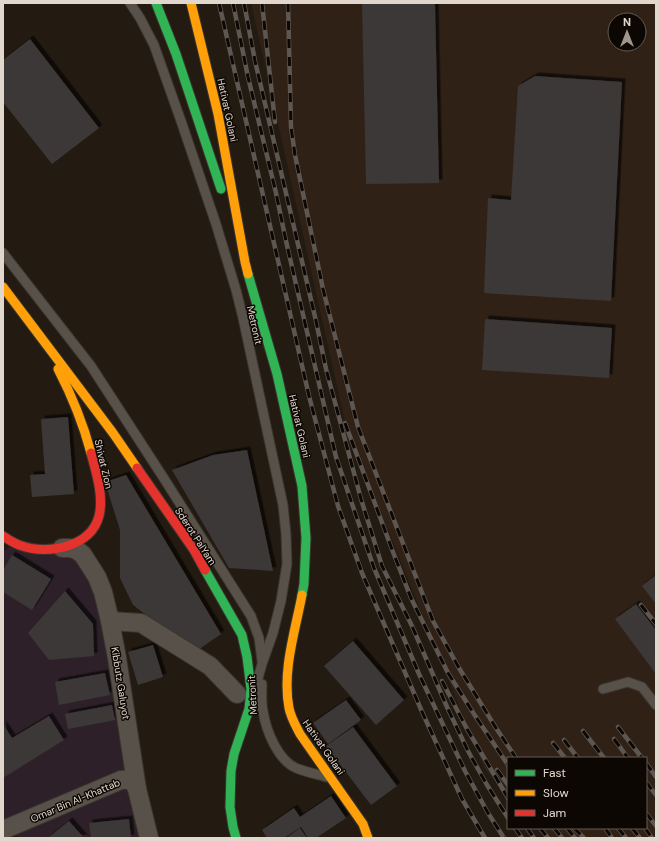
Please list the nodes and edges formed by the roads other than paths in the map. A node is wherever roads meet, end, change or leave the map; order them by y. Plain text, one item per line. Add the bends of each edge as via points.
1 (130, 3) edge
2 (156, 3) edge
3 (191, 3) edge
4 (3, 253) edge
5 (245, 262) junction
6 (3, 287) edge
7 (41, 338) junction
8 (7, 544) edge
9 (62, 548) junction
10 (110, 621) junction
11 (262, 664) junction
12 (603, 690) dead end
13 (238, 694) dead end
14 (656, 705) edge
15 (249, 709) junction
16 (334, 782) junction
17 (137, 789) junction
18 (363, 824) junction
19 (8, 828) edge
20 (149, 838) edge
21 (236, 838) edge
22 (368, 838) edge
23 (376, 838) edge

1 - 11 lane, Metronit via 154,45 236,290 283,504 287,564 281,601
2 - 5 main road via 176,54
3 - 5 main road, Hativat Golani via 218,114
4 - 11 lane, Metronit via 91,366 243,603 260,638
5 - 16 main road, Hativat Golani via 277,374 302,486 306,538 304,584 287,680 289,709 300,734
6 - 7 main road, Sderot PalYam
7 - 9 main road, Shivat Zion via 69,390 93,456 99,486 100,504 97,521 82,539
7 - 15 main road, Sderot PalYam via 113,433 194,550 238,627 249,670
8 - 9 main road, Shivat Zion via 33,549
9 - 10 street, Kibbutz Galuyot via 77,550 89,564 103,592
10 - 13 street via 140,623 210,666
10 - 17 street, Kibbutz Galuyot
11 - 15 lane, Metronit
11 - 16 lane, Metronit via 262,710 272,741 286,761 296,768
12 - 14 lane via 628,682 642,687
15 - 21 main road, Sderot PalYam via 231,771 230,808
16 - 18 main road, Hativat Golani
17 - 19 street, Omar Bin Al-Khattab via 131,781 121,780
17 - 20 street, Kibbutz Galuyot
18 - 22 main road, Hativat Golani
18 - 23 main road

